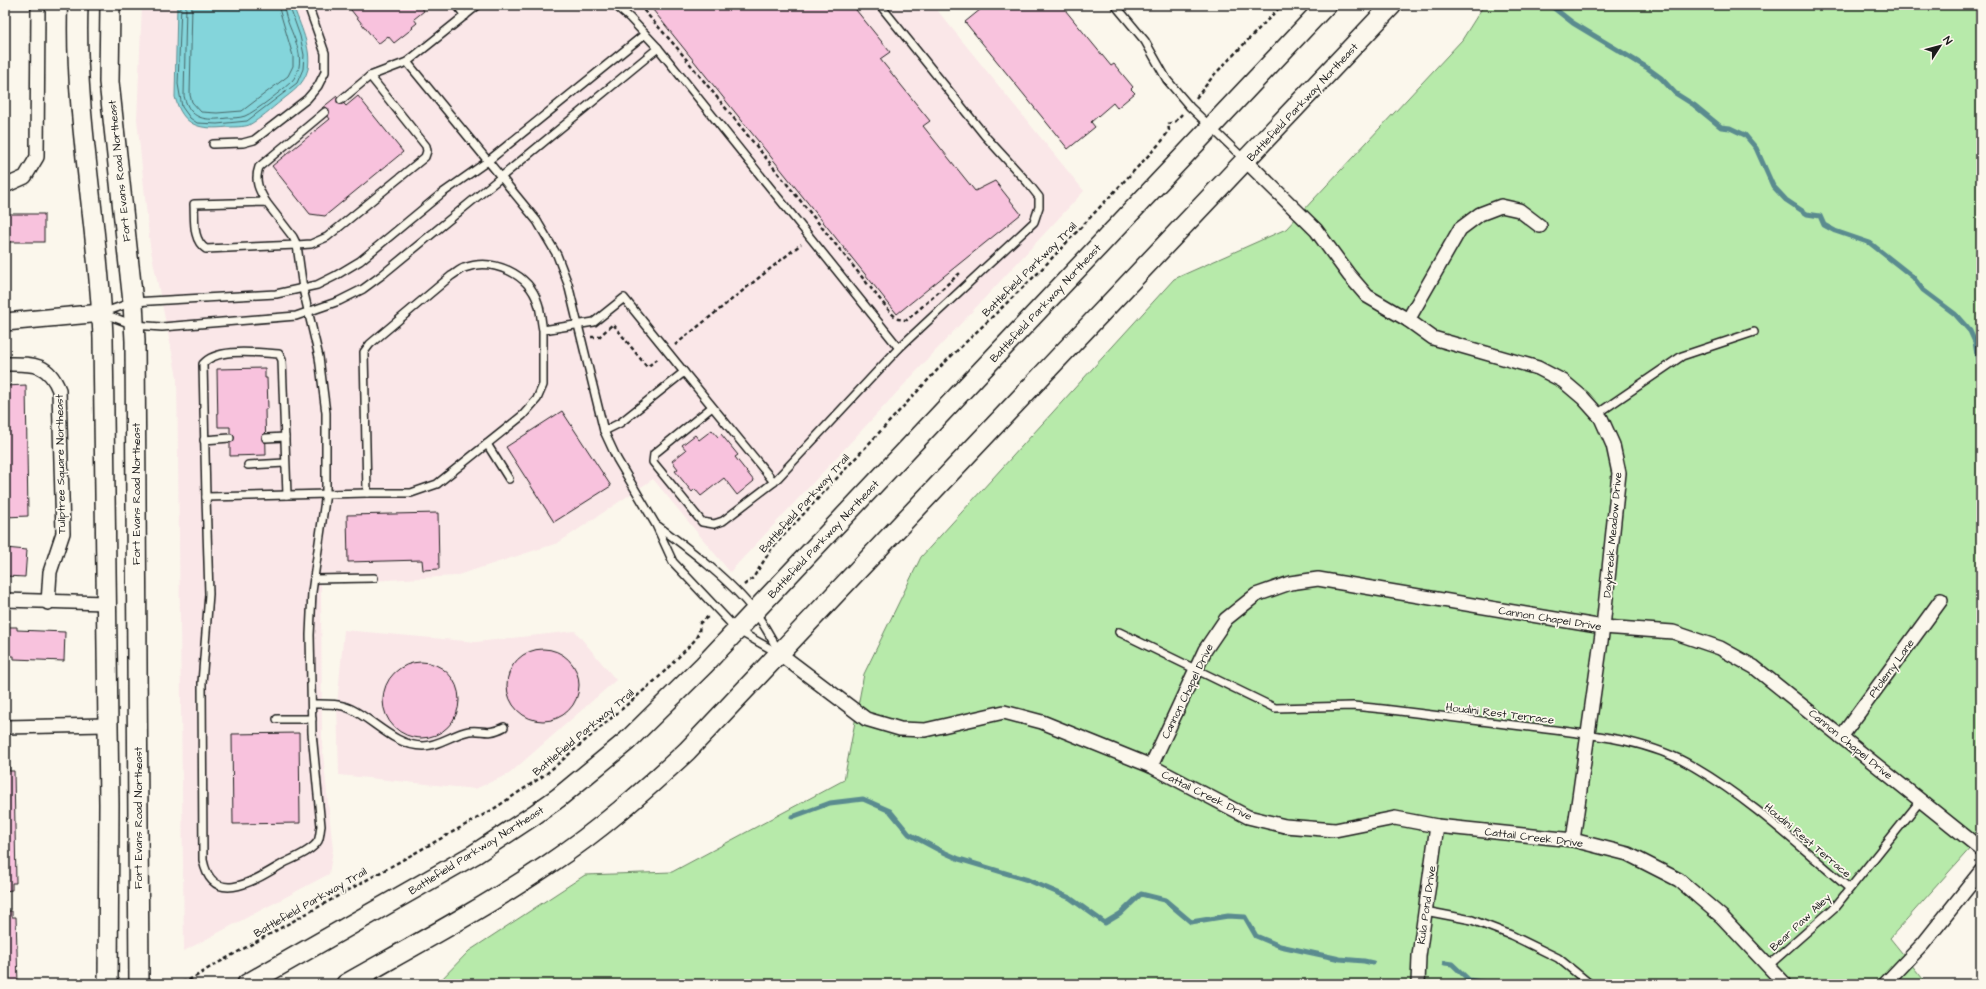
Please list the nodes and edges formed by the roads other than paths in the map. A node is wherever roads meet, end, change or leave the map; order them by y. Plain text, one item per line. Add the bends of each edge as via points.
1 (38, 5) edge
2 (78, 5) edge
3 (110, 5) edge
4 (308, 5) edge
5 (457, 5) edge
6 (478, 5) edge
7 (615, 5) edge
8 (880, 5) edge
9 (1115, 5) edge
10 (1326, 5) edge
11 (1392, 5) edge
12 (465, 16) junction
13 (645, 34) junction
14 (658, 48) junction
15 (407, 62) junction
16 (370, 76) junction
17 (340, 100) dead end
18 (325, 112) dead end
19 (1212, 126) junction
20 (213, 144) dead end
21 (488, 161) junction
22 (1246, 161) junction
23 (501, 177) junction
24 (5, 186) edge
25 (266, 202) junction
26 (1540, 226) dead end
27 (297, 245) junction
28 (303, 289) junction
29 (133, 302) junction
30 (102, 313) junction
31 (309, 313) junction
32 (1408, 320) junction
33 (5, 322) edge
34 (134, 325) junction
35 (579, 325) junction
36 (543, 330) junction
37 (1754, 332) dead end
38 (899, 348) junction
39 (5, 364) edge
40 (684, 372) junction
41 (712, 406) junction
42 (1597, 414) junction
43 (604, 431) junction
44 (285, 437) junction
45 (230, 438) dead end
46 (266, 438) dead end
47 (204, 440) junction
48 (487, 444) junction
49 (285, 463) junction
50 (248, 465) dead end
51 (509, 479) dead end
52 (774, 482) junction
53 (326, 493) junction
54 (367, 493) junction
55 (287, 495) junction
56 (206, 498) junction
57 (656, 524) junction
58 (374, 578) dead end
59 (314, 579) junction
60 (5, 600) edge
61 (1941, 600) dead end
62 (48, 603) junction
63 (105, 603) junction
64 (754, 611) junction
65 (1603, 626) junction
66 (737, 630) junction
67 (1119, 632) dead end
68 (780, 654) junction
69 (1195, 670) junction
70 (312, 704) junction
71 (277, 719) dead end
72 (312, 719) junction
73 (107, 725) junction
74 (5, 727) edge
75 (504, 727) dead end
76 (1588, 735) junction
77 (1841, 737) junction
78 (1150, 766) junction
79 (1921, 800) junction
80 (1436, 826) junction
81 (1573, 840) junction
82 (1981, 850) edge
83 (1981, 871) edge
84 (1849, 888) junction
85 (1425, 911) junction
86 (139, 962) junction
87 (1768, 966) junction
88 (160, 983) edge
89 (108, 984) edge
90 (139, 984) edge
91 (247, 984) edge
92 (346, 984) edge
93 (1418, 984) edge
94 (1590, 984) edge
95 (1785, 984) edge
96 (1885, 984) edge

1 - 24 street via 37,157 25,177
2 - 30 main road via 80,109
3 - 29 main road, Fort Evans Road Northeast via 109,82
4 - 20 lane via 325,53 325,72 318,86 307,99 254,140
5 - 12 lane
6 - 12 lane
7 - 13 lane
8 - 38 lane via 986,137 1039,197 1034,222
9 - 19 lane via 1145,41 1167,80 1190,107
10 - 19 main road, Battlefield Parkway Northeast
11 - 22 main road, Battlefield Parkway Northeast
12 - 15 lane
13 - 14 lane
13 - 21 lane
14 - 23 lane
14 - 38 lane
15 - 16 lane
15 - 21 lane
16 - 17 lane
16 - 27 lane via 426,146 425,157 327,237 311,244
18 - 25 lane via 259,167 258,188
19 - 22 lane
19 - 64 main road, Battlefield Parkway Northeast
21 - 23 lane
21 - 28 lane via 441,194 360,261 323,282
22 - 32 street, Daybreak Meadow Drive via 1316,230 1367,296
22 - 68 main road, Battlefield Parkway Northeast
23 - 31 lane via 363,289 339,302
23 - 35 lane via 550,241 568,284
25 - 27 lane via 293,236
25 - 27 lane via 194,204 196,238 200,245 206,249
26 - 32 street via 1519,210 1501,206 1480,214 1460,229
27 - 28 lane
28 - 29 lane via 276,294
28 - 31 lane
29 - 30 lane
29 - 34 main road, Fort Evans Road Northeast
30 - 33 street
30 - 34 lane
30 - 63 main road
31 - 34 lane via 162,327
31 - 53 lane via 319,357 326,413
32 - 42 street, Daybreak Meadow Drive via 1433,338 1544,371 1563,381
34 - 86 main road, Fort Evans Road Northeast
35 - 36 lane
35 - 40 lane via 594,322 624,298
35 - 43 lane
36 - 48 lane via 543,385 537,399 523,415
36 - 54 lane via 539,303 530,287 510,271 482,265 464,268 451,276 370,344 364,352
37 - 42 lane via 1682,356
38 - 52 lane
39 - 62 street, Tuliptree Square Northeast via 37,365 55,378 59,390 63,533 50,572
40 - 41 lane
40 - 43 lane via 620,423
41 - 52 lane
41 - 52 lane via 654,454 653,462 702,522 714,524 723,521
42 - 65 street, Daybreak Meadow Drive via 1613,445 1619,473
43 - 57 lane via 617,459
44 - 46 lane
44 - 47 lane via 282,360 279,354 236,353 215,355 203,364
44 - 49 lane
45 - 47 lane
47 - 56 lane
48 - 51 lane
48 - 54 lane via 437,484 425,489 411,493
49 - 50 lane
49 - 55 lane
53 - 54 lane
53 - 55 lane
53 - 59 lane
55 - 56 lane
56 - 72 lane via 209,594 202,684 203,860 205,872 220,885 230,888 244,885 306,851 318,841 321,826
57 - 64 lane via 689,549
57 - 66 lane via 674,562
58 - 59 lane
59 - 70 lane via 310,635
60 - 62 street
61 - 77 street, Ptolemy Lane
62 - 63 street
63 - 73 main road
64 - 66 main road, Battlefield Parkway Northeast
64 - 68 lane
65 - 69 street, Cannon Chapel Drive via 1318,579 1290,583 1256,595 1226,619
65 - 76 street, Daybreak Meadow Drive
65 - 77 street, Cannon Chapel Drive via 1673,632 1720,648 1754,667
66 - 68 lane
66 - 91 main road, Battlefield Parkway Northeast via 627,741 558,798 475,854
67 - 69 lane, Houdini Rest Terrace
68 - 78 street, Cattail Creek Drive via 866,719 900,730 925,730 1004,712 1042,722
68 - 92 main road, Battlefield Parkway Northeast via 650,786 551,864 490,903
69 - 76 lane, Houdini Rest Terrace via 1275,708 1353,706
69 - 78 street, Cannon Chapel Drive
70 - 72 lane
70 - 75 lane via 336,704 350,708 394,738 412,746 424,747 469,731 494,732
71 - 72 lane
73 - 74 street
73 - 89 main road
76 - 81 street, Daybreak Meadow Drive
76 - 84 lane, Houdini Rest Terrace via 1662,752 1694,766 1738,796
77 - 79 street, Cannon Chapel Drive
78 - 80 street, Cattail Creek Drive via 1248,817 1285,826 1335,830 1395,818
79 - 82 street, Cannon Chapel Drive
79 - 84 lane, Bear Paw Alley
80 - 81 street, Cattail Creek Drive
80 - 85 street, Kula Pond Drive
81 - 87 street, Cattail Creek Drive via 1628,854 1679,880 1722,917
83 - 96 street via 1922,944
84 - 87 lane, Bear Paw Alley via 1835,907
85 - 93 street, Kula Pond Drive
85 - 94 lane via 1472,920 1511,936 1558,958
86 - 88 main road
86 - 90 main road, Fort Evans Road Northeast
87 - 95 street, Cattail Creek Drive

